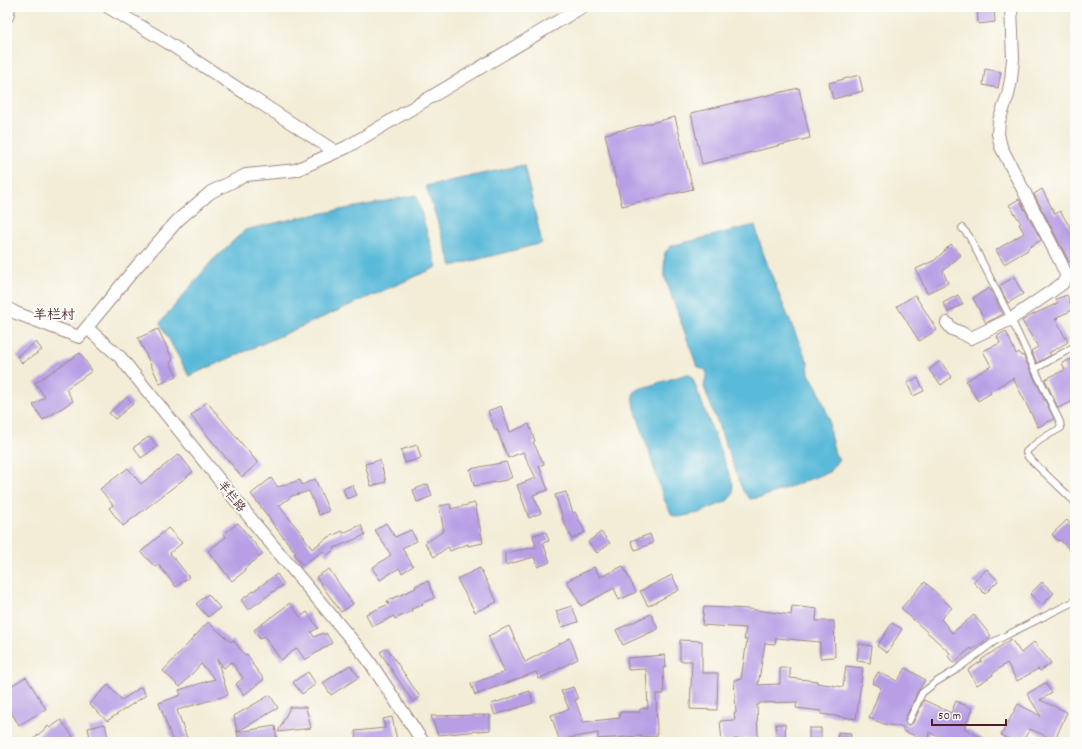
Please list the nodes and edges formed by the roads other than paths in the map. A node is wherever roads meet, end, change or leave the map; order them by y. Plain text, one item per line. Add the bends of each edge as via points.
1 (9, 7) edge
2 (108, 7) edge
3 (582, 7) edge
4 (1011, 7) edge
5 (7, 17) edge
6 (336, 152) junction
7 (962, 228) dead end
8 (7, 308) edge
9 (1011, 319) junction
10 (947, 323) dead end
11 (87, 328) junction
12 (1075, 346) edge
13 (1035, 369) junction
14 (1075, 502) edge
15 (1075, 600) edge
16 (909, 721) dead end
17 (423, 742) edge

1 - 5 street
2 - 6 street
3 - 6 street
4 - 9 street via 1011,80 999,121 998,134 1001,147 1067,277 1062,284
6 - 11 street via 296,170 246,175 211,192 178,220
7 - 9 lane via 969,236
8 - 11 street via 79,337
9 - 10 street via 971,338 952,329
9 - 13 lane
11 - 17 street, 羊栏路 via 120,357 367,658
12 - 13 lane
13 - 14 lane via 1061,428 1050,433 1026,452 1028,457
15 - 16 lane via 995,641 936,682 922,693

